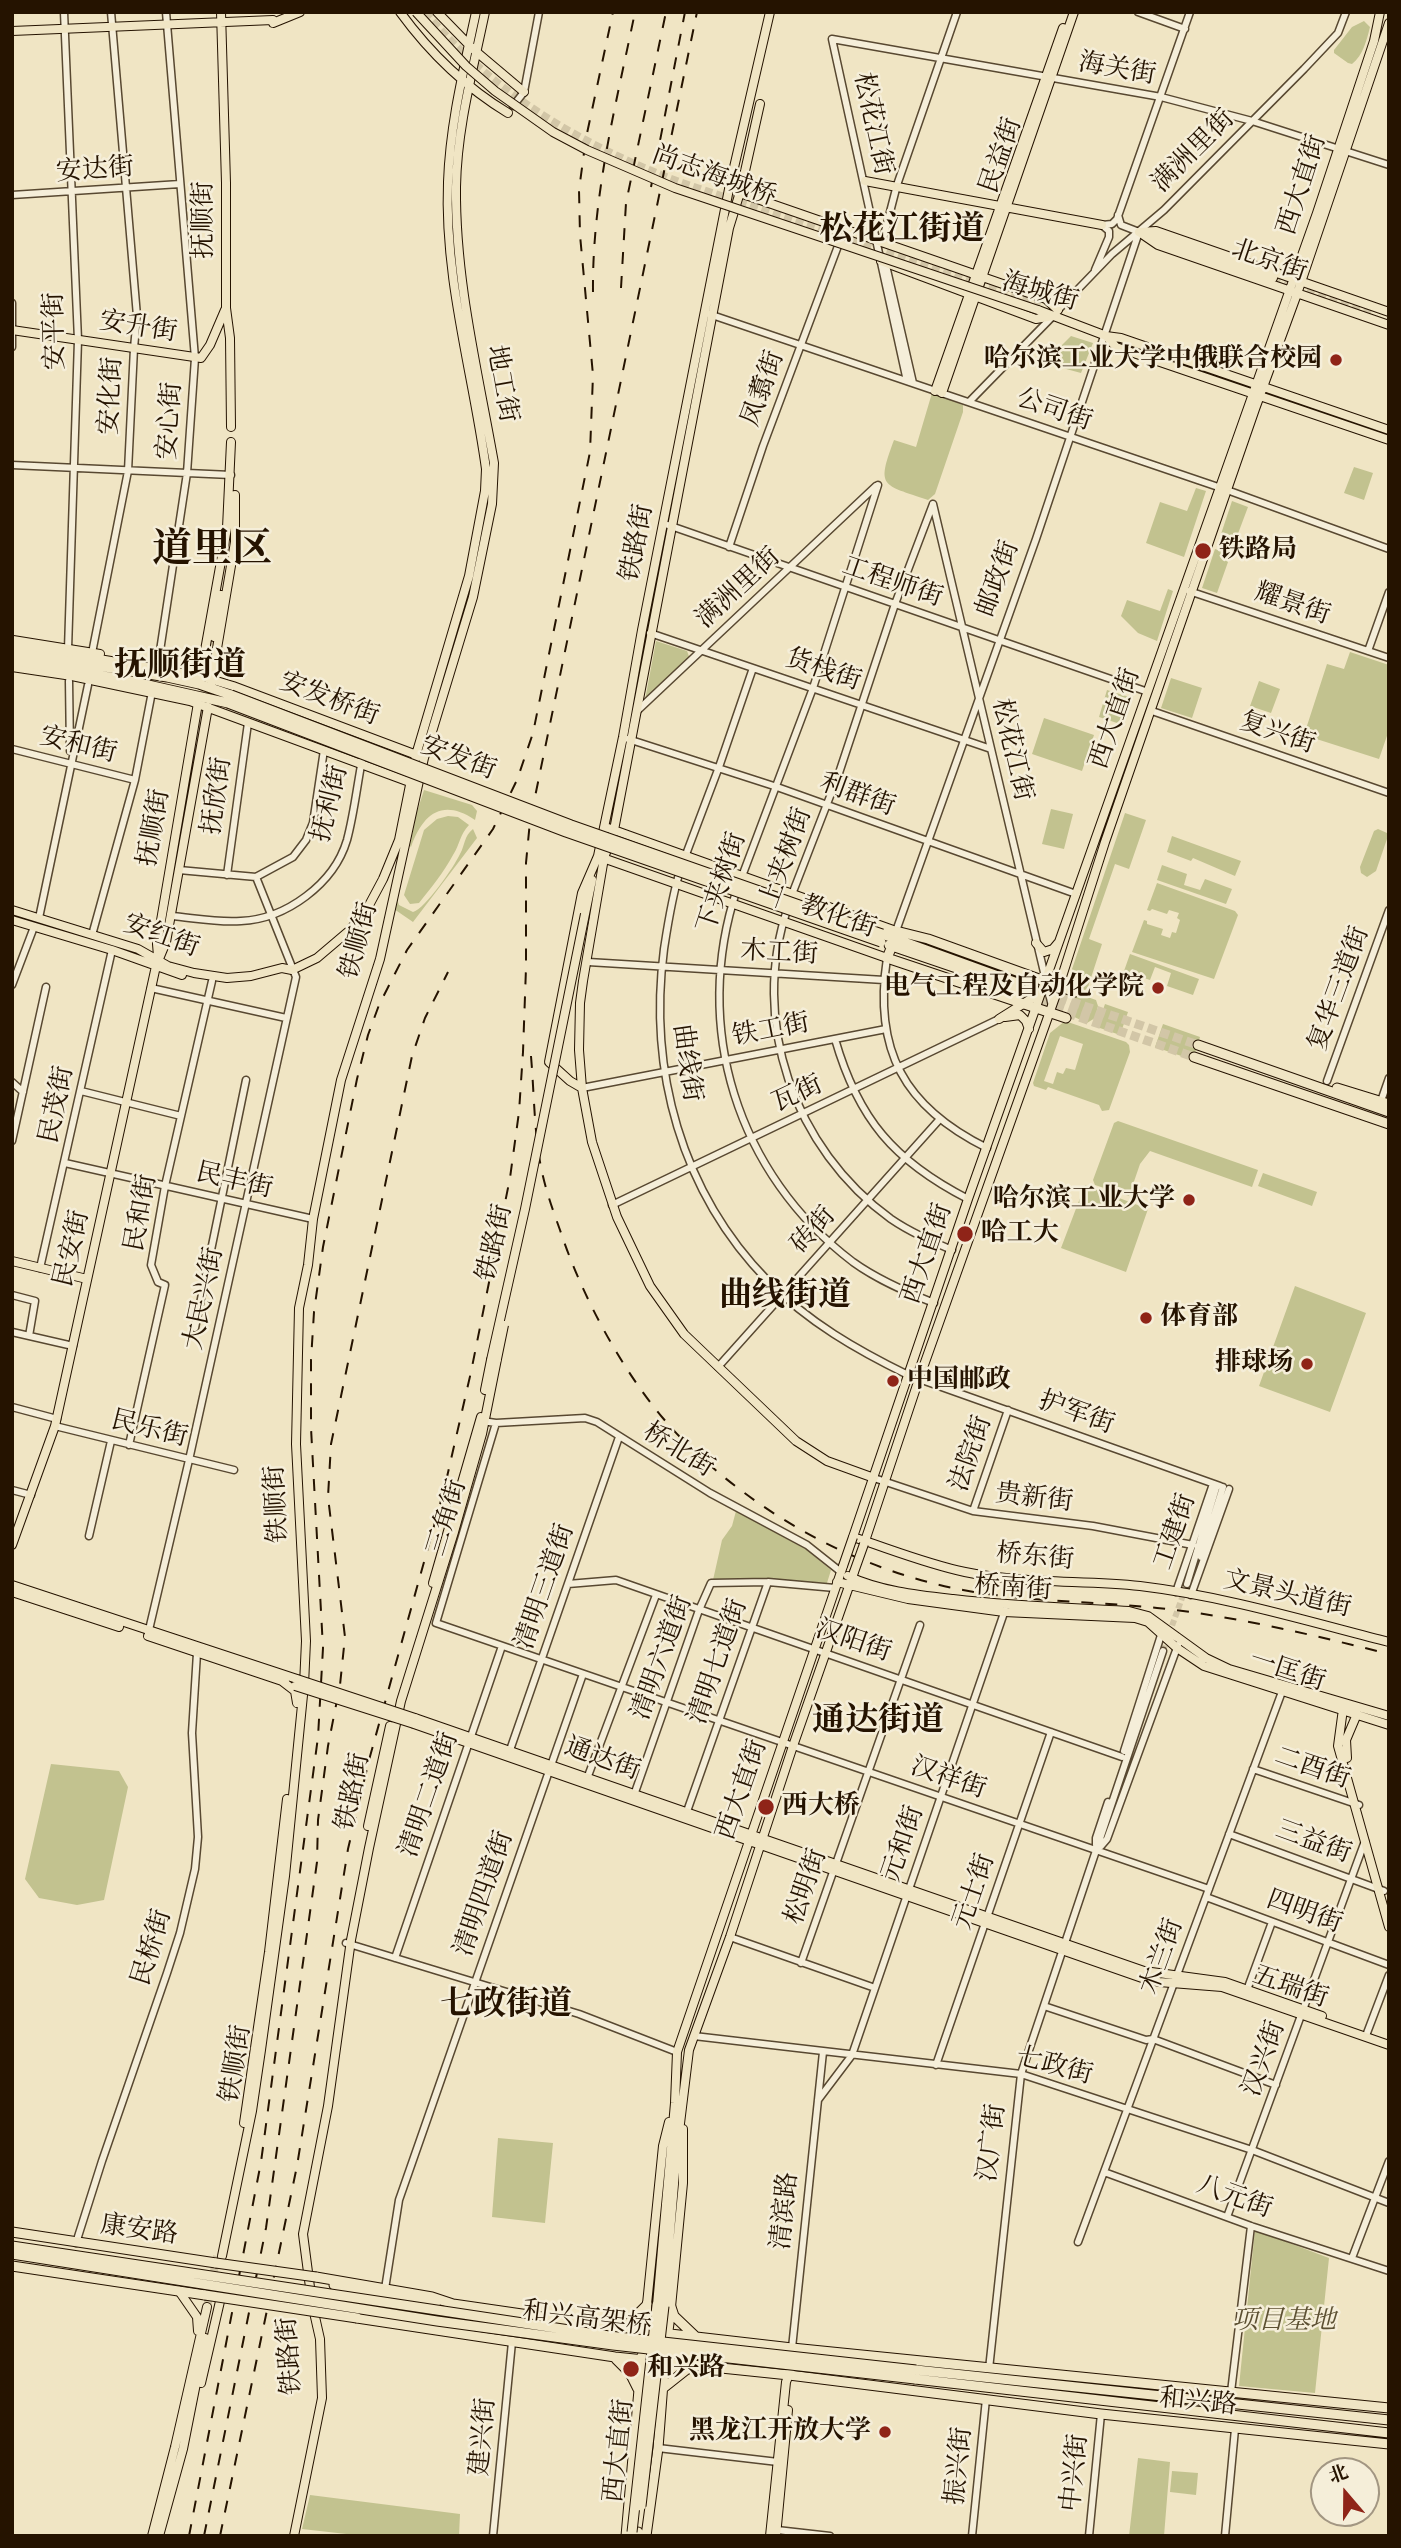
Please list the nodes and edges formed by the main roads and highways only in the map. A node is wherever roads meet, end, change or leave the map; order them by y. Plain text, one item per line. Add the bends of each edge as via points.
1 (288, 12) edge
2 (300, 12) edge
3 (400, 12) edge
4 (416, 12) edge
5 (437, 12) edge
6 (476, 12) edge
7 (485, 12) edge
8 (770, 12) edge
9 (1069, 12) edge
10 (1074, 12) edge
11 (1374, 12) edge
12 (1380, 12) edge
13 (221, 17) edge
14 (273, 20) junction
15 (1389, 23) edge
16 (1379, 24) junction
17 (12, 31) edge
18 (469, 45) junction
19 (476, 52) junction
20 (1048, 78) junction
21 (461, 79) junction
22 (469, 88) junction
23 (524, 92) road end
24 (760, 104) dead end
25 (508, 113) road end
26 (1341, 149) junction
27 (865, 181) road end
28 (729, 189) junction
29 (740, 193) junction
30 (1004, 208) junction
31 (730, 211) junction
32 (1102, 225) road end
33 (1139, 232) junction
34 (980, 275) junction
35 (1273, 278) tunnel mouth
36 (1298, 280) junction
37 (1293, 293) junction
38 (973, 295) junction
39 (226, 308) junction
40 (1389, 312) edge
41 (1056, 313) junction
42 (1373, 315) tunnel mouth
43 (1389, 323) edge
44 (13, 330) edge
45 (1106, 336) junction
46 (1237, 383) tunnel mouth
47 (1257, 391) junction
48 (938, 392) road end
49 (1277, 397) tunnel mouth
50 (232, 427) road end
51 (1389, 435) edge
52 (235, 495) junction
53 (1188, 590) junction
54 (646, 632) junction
55 (214, 637) tunnel mouth
56 (12, 642) edge
57 (12, 652) edge
58 (77, 656) junction
59 (12, 660) edge
60 (158, 664) road end
61 (12, 668) edge
62 (126, 675) junction
63 (71, 679) junction
64 (199, 680) junction
65 (211, 683) junction
66 (185, 692) junction
67 (151, 697) road end
68 (229, 699) junction
69 (203, 705) junction
70 (627, 738) junction
71 (420, 757) junction
72 (414, 784) junction
73 (183, 823) tunnel mouth
74 (604, 827) junction
75 (614, 830) junction
76 (601, 857) junction
77 (383, 879) joint
78 (12, 910) edge
79 (12, 920) edge
80 (1062, 934) junction
81 (881, 938) joint
82 (1037, 943) road end
83 (892, 944) junction
84 (157, 962) junction
85 (292, 970) junction
86 (1046, 981) junction
87 (1059, 986) junction
88 (1019, 987) tunnel mouth
89 (1042, 992) junction
90 (1075, 992) dead end
91 (1021, 1005) junction
92 (1036, 1010) junction
93 (1050, 1010) junction
94 (1066, 1018) dead end
95 (1030, 1030) junction
96 (1197, 1048) junction
97 (582, 1088) junction
98 (1385, 1102) edge
99 (1367, 1107) junction
100 (1389, 1112) edge
101 (1389, 1118) edge
102 (1389, 1124) edge
103 (12, 1261) edge
104 (87, 1279) junction
105 (874, 1478) junction
106 (15, 1530) edge
107 (853, 1537) junction
108 (864, 1542) junction
109 (12, 1545) edge
110 (842, 1569) junction
111 (852, 1579) junction
112 (12, 1585) edge
113 (836, 1585) junction
114 (12, 1592) edge
115 (1176, 1592) joint
116 (148, 1633) junction
117 (1389, 1642) edge
118 (1178, 1644) joint
119 (282, 1681) junction
120 (296, 1682) junction
121 (1344, 1707) junction
122 (1358, 1712) junction
123 (1389, 1716) edge
124 (1389, 1725) edge
125 (469, 1740) junction
126 (550, 1767) junction
127 (633, 1797) junction
128 (1357, 1804) junction
129 (749, 1838) junction
130 (760, 1842) junction
131 (1381, 1889) junction
132 (1389, 1909) edge
133 (1389, 1927) edge
134 (348, 1944) junction
135 (1175, 1979) junction
136 (1303, 2012) junction
137 (1389, 2043) edge
138 (679, 2103) junction
139 (12, 2232) edge
140 (12, 2246) edge
141 (12, 2254) edge
142 (218, 2258) junction
143 (12, 2266) edge
144 (260, 2269) joint
145 (316, 2277) junction
146 (179, 2291) junction
147 (280, 2296) junction
148 (221, 2297) junction
149 (255, 2297) junction
150 (660, 2306) junction
151 (209, 2307) tunnel mouth
152 (452, 2313) junction
153 (357, 2318) junction
154 (618, 2329) junction
155 (645, 2331) junction
156 (668, 2333) junction
157 (697, 2337) junction
158 (792, 2348) junction
159 (615, 2357) junction
160 (642, 2360) junction
161 (665, 2362) junction
162 (696, 2366) junction
163 (964, 2367) junction
164 (915, 2374) junction
165 (789, 2375) junction
166 (966, 2385) junction
167 (662, 2389) junction
168 (900, 2389) junction
169 (639, 2391) junction
170 (1315, 2401) junction
171 (1253, 2406) junction
172 (1158, 2407) junction
173 (1389, 2408) edge
174 (1389, 2420) edge
175 (1209, 2425) junction
176 (1344, 2429) junction
177 (1389, 2433) edge
178 (1298, 2435) junction
179 (1389, 2444) edge
180 (179, 2448) junction
181 (635, 2534) edge
182 (774, 2534) edge
183 (152, 2536) edge
184 (159, 2536) edge
185 (289, 2536) edge
186 (294, 2536) edge

1 - 14 main road
2 - 14 main road
3 - 21 main road
4 - 41 main road, 尚志海城桥, bridge via 495,90 587,150 676,188
5 - 18 main road
6 - 18 main road, 地工街
7 - 19 main road, 地工街
8 - 28 main road, 铁路街
9 - 20 main road, 民益街
10 - 20 main road, 民益街
11 - 16 main road
12 - 16 main road, 西大直街
13 - 14 main road
13 - 17 main road
13 - 39 main road, 抚顺街
15 - 26 main road, 西大直街
16 - 26 main road, 西大直街
18 - 19 main road
18 - 21 main road, 地工街
19 - 22 main road, 地工街
19 - 23 main road
20 - 30 main road, 民益街
21 - 22 main road
21 - 71 main road, 地工街 via 450,159 449,220 453,276 486,482 463,601
22 - 25 main road
22 - 71 main road, 地工街 via 457,165 458,256 495,484 473,597
24 - 29 main road, 铁路街
26 - 36 main road, 西大直街
27 - 30 main road
28 - 29 main road, 海城街
28 - 31 main road, 铁路街
29 - 31 main road, 铁路街
29 - 34 main road, 海城街
30 - 32 main road
30 - 34 main road, 民益街
31 - 38 main road, 海城街
31 - 54 main road, 铁路街
33 - 35 main road, 北京街
33 - 36 main road, 北京街 via 1156,231
33 - 37 main road, 北京街 via 1158,245
34 - 38 main road, 民益街
34 - 41 main road, 海城街 via 1046,299
36 - 37 main road, 西大直街
36 - 40 main road, 北京街
37 - 43 main road, 北京街
37 - 47 main road, 西大直街
38 - 41 main road, 海城街 via 1036,319
38 - 48 main road, 民益街
39 - 44 main road, 安升街 via 201,358
39 - 50 main road, 抚顺街
41 - 45 main road, 海城街
42 - 43 main road, 北京街
45 - 46 main road, 海城街
45 - 47 main road, 海城街
47 - 51 main road, 海城街
47 - 53 main road, 西大直街
49 - 51 main road, 海城街
52 - 55 main road
52 - 64 main road via 231,443 227,528
52 - 65 main road via 235,542
53 - 80 main road, 西大直街
53 - 87 main road, 西大直街
54 - 70 main road, 铁路街 via 636,712
54 - 70 main road, 铁路街 via 626,721
56 - 58 main road
56 - 60 main road
57 - 62 highway, 安发街
58 - 62 highway
58 - 64 main road
59 - 62 highway, 安发街
61 - 63 main road
62 - 63 highway
62 - 64 highway, 安发街
62 - 66 highway, 安发街
63 - 67 main road
63 - 69 main road
64 - 65 highway, 安发街
65 - 68 highway, 安发街
65 - 71 main road, 安发桥街
66 - 68 highway, 安发街
66 - 69 highway
68 - 69 highway
68 - 81 highway, 安发街, bridge via 578,837
69 - 72 main road, 安发桥街
69 - 84 main road, 抚顺街 via 156,944
69 - 84 main road, 抚顺街 via 172,916
70 - 74 main road, 铁路街
70 - 75 main road, 铁路街
71 - 72 main road, 铁顺街
72 - 77 main road, 铁顺街
72 - 142 main road, 铁顺街 via 380,959 341,1080 299,1308 296,1444 306,1641 303,1685 267,2010 252,2111
73 - 84 main road, 抚顺街
74 - 75 main road, 教化街
74 - 76 main road, 铁路街
75 - 76 main road, 铁路街
75 - 83 main road, 教化街 via 792,894
76 - 83 main road, 教化街 via 783,921
76 - 97 main road, 铁路街 via 580,1003
76 - 97 main road, 铁路街 via 582,893 549,1062
76 - 134 main road, 铁路街, bridge via 482,1421 379,1767
77 - 85 main road, 安红街 via 350,930 317,958
78 - 84 main road, 安红街 via 138,949
79 - 84 main road
80 - 82 main road via 1050,951
80 - 86 main road, 西大直街
81 - 83 highway, 教化街
83 - 86 highway, 教化街 via 928,939
83 - 88 highway, 教化街
83 - 91 highway, 教化街
84 - 85 main road, 安红街 via 227,978
84 - 85 main road via 167,971 212,981 244,982
84 - 104 main road, 民安街
86 - 87 highway, 教化街
86 - 89 main road, 西大直街
87 - 90 highway, 教化街
87 - 93 main road, 西大直街
89 - 91 main road
89 - 92 main road, 西大直街
91 - 92 highway, 教化街
91 - 95 main road via 999,1018 1020,1015
92 - 93 highway, 教化街
92 - 95 main road, 西大直街
93 - 94 highway, 教化街
93 - 108 main road, 西大直街
95 - 105 main road, 西大直街
96 - 98 highway
96 - 99 highway
96 - 102 highway
97 - 105 main road, 铁路街 via 612,1205 650,1286 684,1334 796,1441 828,1461
99 - 100 highway
99 - 101 highway
103 - 104 main road
104 - 106 main road, 民安街 via 56,1423
105 - 107 main road, 西大直街
106 - 109 main road, 民安街
107 - 108 main road, 桥东街
107 - 110 main road, 西大直街, bridge
108 - 111 main road, 西大直街, bridge
108 - 115 main road, 桥东街 via 964,1572
110 - 111 main road, 桥南街
110 - 113 main road, 西大直街
111 - 113 main road, 桥南街
111 - 118 main road, 桥南街 via 908,1599 1005,1609 1129,1611 1148,1616
111 - 130 main road, 西大直街
112 - 116 main road
113 - 129 main road, 西大直街
114 - 116 main road
115 - 117 main road, 文景头道街 via 1190,1588
116 - 119 main road
116 - 120 main road
118 - 121 main road, 一匡街 via 1229,1668
119 - 120 main road
119 - 142 main road via 295,1691 297,1700 284,1834 244,2123
120 - 125 main road, 通达街, bridge
121 - 122 main road, 一匡街
121 - 128 main road via 1338,1746
122 - 123 main road, 一匡街
122 - 124 main road, 一匡街
122 - 128 main road via 1345,1751
125 - 126 main road, 通达街
125 - 126 main road, 通达街
126 - 127 main road, 通达街
126 - 127 main road, 通达街 via 588,1776
127 - 129 main road, 通达街
128 - 131 main road
129 - 130 main road, 通达街
129 - 138 main road, 西大直街 via 677,2052
130 - 135 main road, 通达街 via 1142,1978
130 - 138 main road, 西大直街 via 689,2050
131 - 132 main road
131 - 133 main road
134 - 185 main road, 铁路街 via 299,2231 301,2267 315,2334 317,2398
134 - 186 main road, 铁路街 via 328,2106 303,2234 320,2339 322,2399
135 - 136 main road, 五瑞街 via 1222,1987
135 - 136 main road, 五瑞街 via 1217,1980
136 - 137 main road, 五瑞街
136 - 137 main road, 五瑞街
138 - 150 main road, 西大直街
138 - 150 main road via 684,2183
138 - 150 main road via 663,2146
139 - 142 highway, 康安路
140 - 152 highway, 和兴高架桥, bridge
141 - 149 highway, bridge
142 - 144 highway, 康安路, bridge
143 - 146 highway, 康安路
144 - 145 highway, 和兴路, bridge
145 - 152 highway, bridge via 354,2291
145 - 154 highway, 和兴路
146 - 148 highway, 康安路, bridge
146 - 180 main road via 199,2326 175,2435
147 - 149 highway, 和兴高架桥, bridge
147 - 153 highway, bridge
147 - 164 highway, 和兴高架桥, bridge via 613,2345
148 - 149 highway, 康安路, bridge
148 - 180 main road via 189,2437
149 - 153 highway, 和兴路, bridge
150 - 154 highway
150 - 155 highway
150 - 156 highway
150 - 157 highway
150 - 181 highway, 西大直街, bridge
151 - 180 main road
152 - 164 highway, 和兴高架桥, bridge
153 - 159 highway, 和兴路
154 - 155 highway, 和兴路
155 - 156 highway, 和兴路
155 - 160 highway
156 - 157 highway, 和兴路
156 - 161 highway
157 - 158 highway, 和兴路
158 - 163 highway, 和兴路
158 - 165 main road, 清滨路
159 - 160 highway, 和兴路
159 - 169 highway
160 - 161 highway, 和兴路
160 - 169 highway
161 - 162 highway, 和兴路
161 - 167 highway
162 - 165 highway, 和兴路
162 - 167 highway
163 - 164 highway
163 - 170 highway, 和兴路
164 - 166 highway, 和兴路
164 - 171 highway, 和兴路
165 - 168 highway, 和兴路
165 - 182 main road, 清滨路
165 - 182 main road, 清滨路
166 - 168 highway
166 - 172 highway, 和兴路
167 - 181 highway via 658,2448
168 - 175 highway, 和兴路
169 - 181 highway
170 - 171 highway
170 - 173 highway, 和兴路
171 - 174 highway, 和兴路
172 - 175 highway
172 - 176 highway, 和兴路
175 - 178 highway, 和兴路
176 - 177 highway, 和兴路
176 - 178 highway
178 - 179 highway, 和兴路
180 - 183 main road
180 - 184 main road

